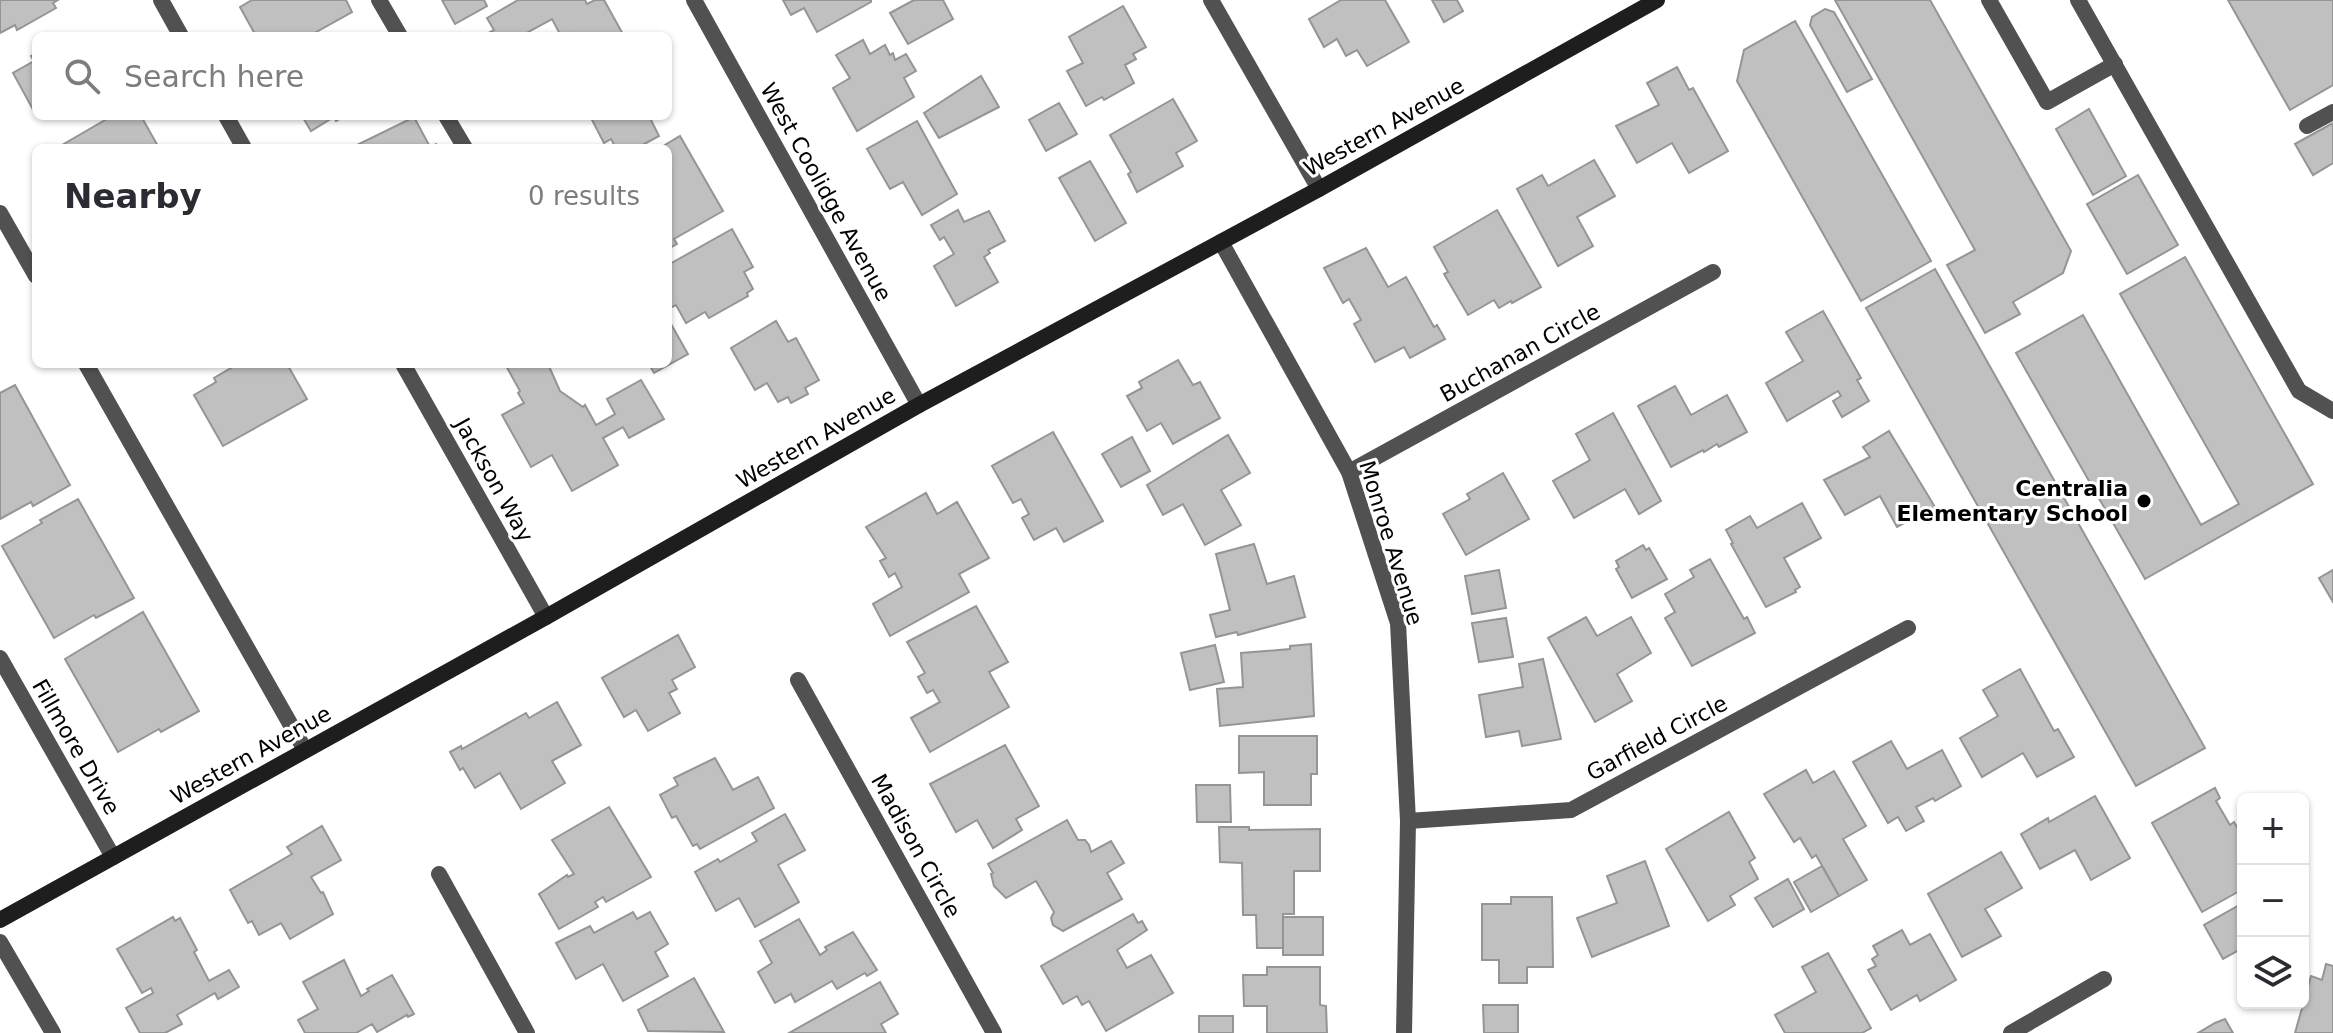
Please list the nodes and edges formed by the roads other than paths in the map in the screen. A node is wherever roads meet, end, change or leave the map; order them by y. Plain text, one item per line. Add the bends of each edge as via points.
1 (161, 0) edge
2 (379, 0) edge
3 (694, 0) edge
4 (1211, 0) edge
5 (1657, 0) edge
6 (1989, 0) edge
7 (2078, 0) edge
8 (179, 32) edge
9 (398, 32) edge
10 (2115, 64) junction
11 (2333, 112) edge
12 (228, 120) edge
13 (448, 120) edge
14 (2307, 126) dead end
15 (242, 144) edge
16 (463, 144) edge
17 (1319, 189) junction
18 (0, 213) edge
19 (1221, 242) junction
20 (32, 269) edge
21 (1713, 272) dead end
22 (88, 368) edge
23 (405, 368) edge
24 (919, 405) junction
25 (2333, 411) edge
26 (1349, 472) junction
27 (546, 617) junction
28 (1908, 628) dead end
29 (0, 658) edge
30 (798, 680) dead end
31 (305, 750) junction
32 (1408, 821) junction
33 (113, 857) junction
34 (439, 874) dead end
35 (0, 920) edge
36 (0, 942) edge
37 (2104, 979) dead end
38 (53, 1033) edge
39 (527, 1033) edge
40 (994, 1033) edge
41 (1404, 1033) edge
42 (2011, 1033) edge

1 - 8 street
2 - 9 street
3 - 24 street, West Coolidge Avenue
4 - 17 street
5 - 17 main road, Western Avenue
6 - 10 street via 2047,102
7 - 10 street
10 - 25 street via 2299,391
11 - 14 street
12 - 15 street
13 - 16 street
17 - 19 main road, Western Avenue
18 - 20 street
19 - 24 main road, Western Avenue
19 - 26 street, Monroe Avenue
21 - 26 street, Buchanan Circle
22 - 31 street
23 - 27 street, Jackson Way
24 - 27 main road, Western Avenue
26 - 32 street, Monroe Avenue via 1398,623
27 - 31 main road, Western Avenue
28 - 32 street, Garfield Circle via 1571,810
29 - 33 street, Fillmore Drive
30 - 40 street, Madison Circle
31 - 33 main road, Western Avenue
32 - 41 street, Monroe Avenue
33 - 35 main road, Western Avenue
34 - 39 street
36 - 38 street
37 - 42 street

